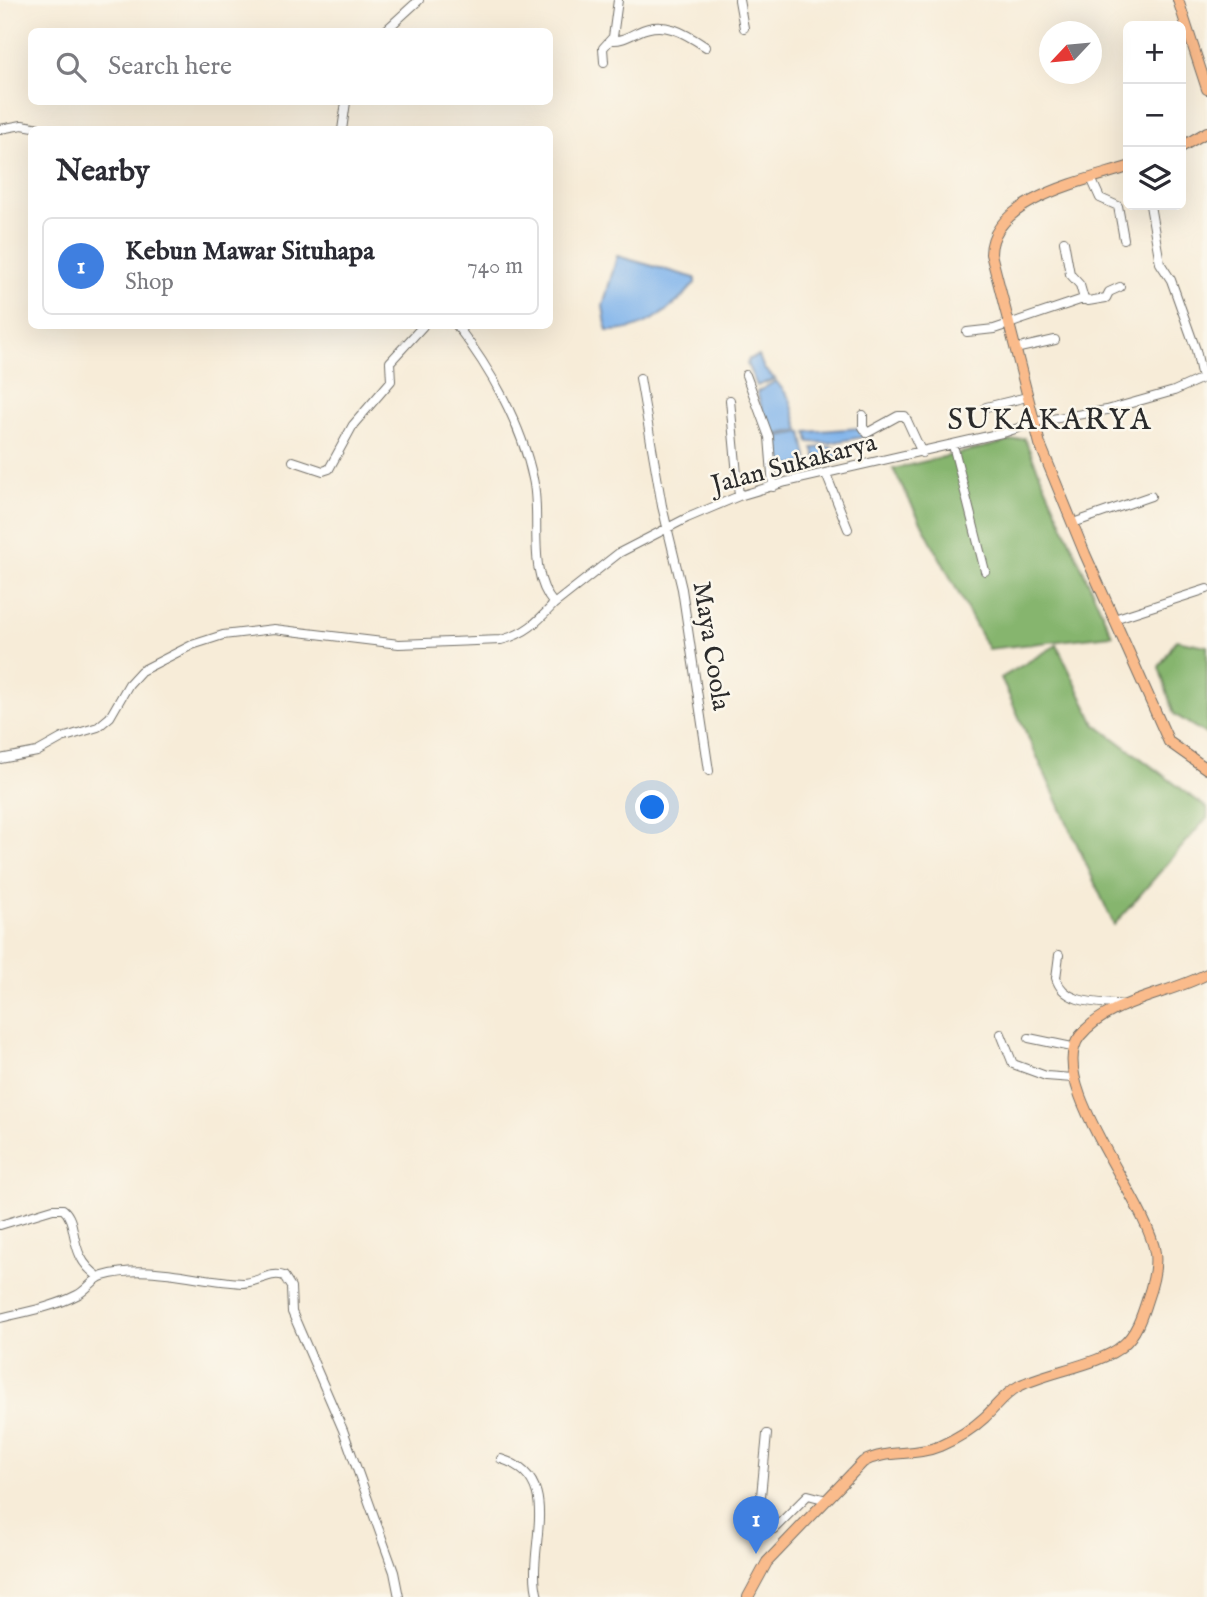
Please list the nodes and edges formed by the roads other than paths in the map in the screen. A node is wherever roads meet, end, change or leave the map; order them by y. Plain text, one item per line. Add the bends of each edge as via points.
1 (419, 0) edge
2 (618, 0) edge
3 (739, 0) edge
4 (1178, 0) edge
5 (388, 28) edge
6 (744, 29) dead end
7 (611, 40) junction
8 (706, 47) dead end
9 (604, 62) dead end
10 (1207, 89) edge
11 (346, 105) edge
12 (28, 126) edge
13 (343, 126) edge
14 (0, 129) edge
15 (1207, 132) edge
16 (1186, 144) edge
17 (1123, 168) edge
18 (1091, 178) junction
19 (1151, 210) edge
20 (1124, 239) dead end
21 (1064, 242) dead end
22 (1120, 287) dead end
23 (1084, 299) junction
24 (1007, 324) junction
25 (420, 329) edge
26 (459, 329) edge
27 (967, 332) dead end
28 (1055, 340) dead end
29 (1015, 349) junction
30 (746, 375) dead end
31 (1205, 377) edge
32 (640, 378) dead end
33 (1027, 397) junction
34 (730, 400) dead end
35 (986, 408) dead end
36 (863, 415) dead end
37 (1034, 424) junction
38 (953, 445) junction
39 (922, 453) junction
40 (293, 461) dead end
41 (826, 474) junction
42 (773, 487) junction
43 (739, 496) junction
44 (1150, 496) dead end
45 (1073, 523) junction
46 (667, 528) junction
47 (848, 529) dead end
48 (985, 571) dead end
49 (1207, 589) edge
50 (554, 604) junction
51 (1114, 619) junction
52 (0, 759) edge
53 (1207, 769) edge
54 (709, 771) dead end
55 (1059, 955) dead end
56 (1207, 974) edge
57 (1128, 1006) junction
58 (1001, 1034) dead end
59 (1029, 1038) dead end
60 (1072, 1047) junction
61 (1073, 1078) junction
62 (0, 1225) edge
63 (99, 1277) junction
64 (0, 1318) edge
65 (766, 1434) dead end
66 (500, 1459) dead end
67 (827, 1500) junction
68 (399, 1597) edge
69 (538, 1597) edge
70 (748, 1597) edge

1 - 5 street
2 - 7 street
3 - 6 street
4 - 10 main road
7 - 8 street via 663,27 686,33
7 - 9 street via 603,48
11 - 13 street
12 - 14 street
15 - 16 main road
17 - 18 main road
18 - 20 street via 1100,198 1118,206
18 - 24 main road via 1025,205 993,238 991,254
19 - 31 street via 1160,263 1171,280
21 - 23 street via 1070,274
22 - 23 street via 1105,298
23 - 24 street
24 - 27 street
24 - 29 main road
25 - 40 street via 390,362 391,381 353,425 330,469
26 - 50 street via 492,380 525,450 536,496 541,578
28 - 29 street
29 - 33 main road
30 - 42 street via 769,436
31 - 37 street, Jalan Sukakarya via 1107,411
32 - 46 street, Maya Coola
33 - 35 street
33 - 37 main road
34 - 43 street
36 - 39 street via 867,433 904,415
37 - 38 street, Jalan Sukakarya
37 - 45 main road
38 - 39 street, Jalan Sukakarya
38 - 48 street
39 - 41 street, Jalan Sukakarya
41 - 42 street, Jalan Sukakarya
41 - 47 street
42 - 43 street, Jalan Sukakarya
43 - 46 street, Jalan Sukakarya
44 - 45 street
45 - 51 main road
46 - 50 street, Jalan Sukakarya via 620,553
46 - 54 street, Maya Coola via 682,589
49 - 51 street
50 - 52 street, Jalan Sukakarya via 535,625 501,640 399,644 274,629 223,635 141,671 98,727 37,752
51 - 53 main road via 1169,742
55 - 57 street via 1056,978 1065,991 1090,1003
56 - 57 main road
57 - 60 main road via 1086,1029
58 - 61 street via 1013,1064 1046,1076
59 - 60 street
60 - 61 main road
61 - 67 main road via 1147,1226 1155,1253 1150,1290 1131,1337 1113,1353 1019,1386 970,1430 938,1447 871,1457
62 - 63 street via 63,1209 69,1214 83,1264
63 - 64 street via 77,1295
63 - 68 street via 149,1273 246,1283 284,1276 292,1312 361,1479
65 - 67 street via 758,1527 774,1529 808,1494
66 - 69 street via 517,1466 537,1493 541,1515 534,1571
67 - 70 main road via 767,1562

